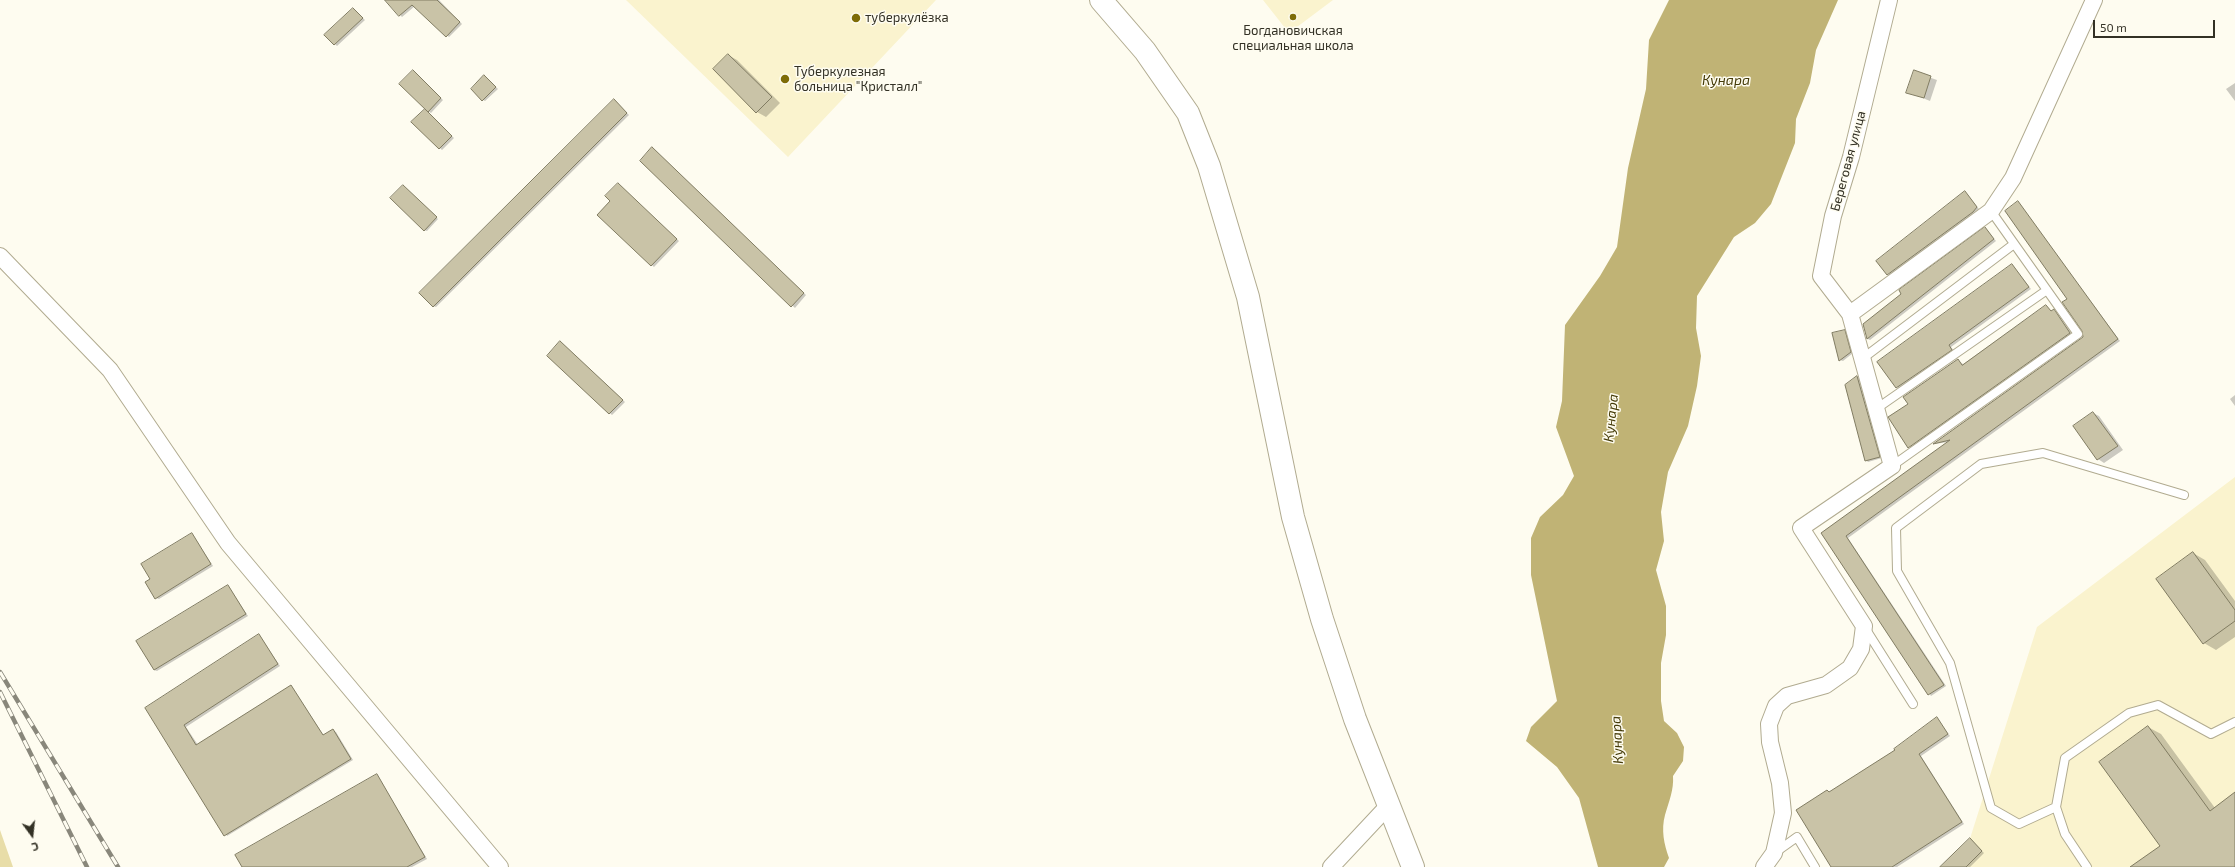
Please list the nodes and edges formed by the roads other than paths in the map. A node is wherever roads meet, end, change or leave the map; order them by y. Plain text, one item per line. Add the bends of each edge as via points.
1 (1100, 0) edge
2 (1889, 0) edge
3 (2094, 0) edge
4 (1991, 211) junction
5 (2014, 244) junction
6 (0, 256) edge
7 (2047, 290) junction
8 (1850, 314) junction
9 (1862, 359) junction
10 (1876, 409) junction
11 (1892, 466) junction
12 (2184, 495) dead end
13 (1864, 626) junction
14 (1913, 704) dead end
15 (2235, 722) edge
16 (1389, 805) junction
17 (2056, 807) junction
18 (1774, 853) junction
19 (2084, 866) edge
20 (500, 867) edge
21 (1331, 867) edge
22 (1413, 867) edge
23 (1764, 867) edge
24 (1815, 867) edge

1 - 16 street via 1145,51 1188,113 1209,166 1248,297 1293,517 1355,719
2 - 8 street, Береговая улица via 1851,157 1833,216 1821,276
3 - 4 street via 2014,178
4 - 5 lane
4 - 8 street
5 - 7 lane
5 - 9 lane
6 - 20 street via 110,370 228,542
7 - 10 lane
7 - 11 lane via 2078,334
8 - 9 street
9 - 10 street
10 - 11 street
11 - 13 street via 1801,528
12 - 17 lane via 2043,453 1981,464 1896,528 1897,571 1950,663 1990,808 2019,824
13 - 14 lane
13 - 18 street via 1861,649 1850,668 1826,685 1787,696 1776,706 1769,724 1770,742 1780,783 1783,813
15 - 17 lane via 2211,734 2158,705 2129,714 2064,758
16 - 21 street
16 - 22 street
17 - 19 lane via 2065,834
18 - 23 street
18 - 24 lane via 1797,837

